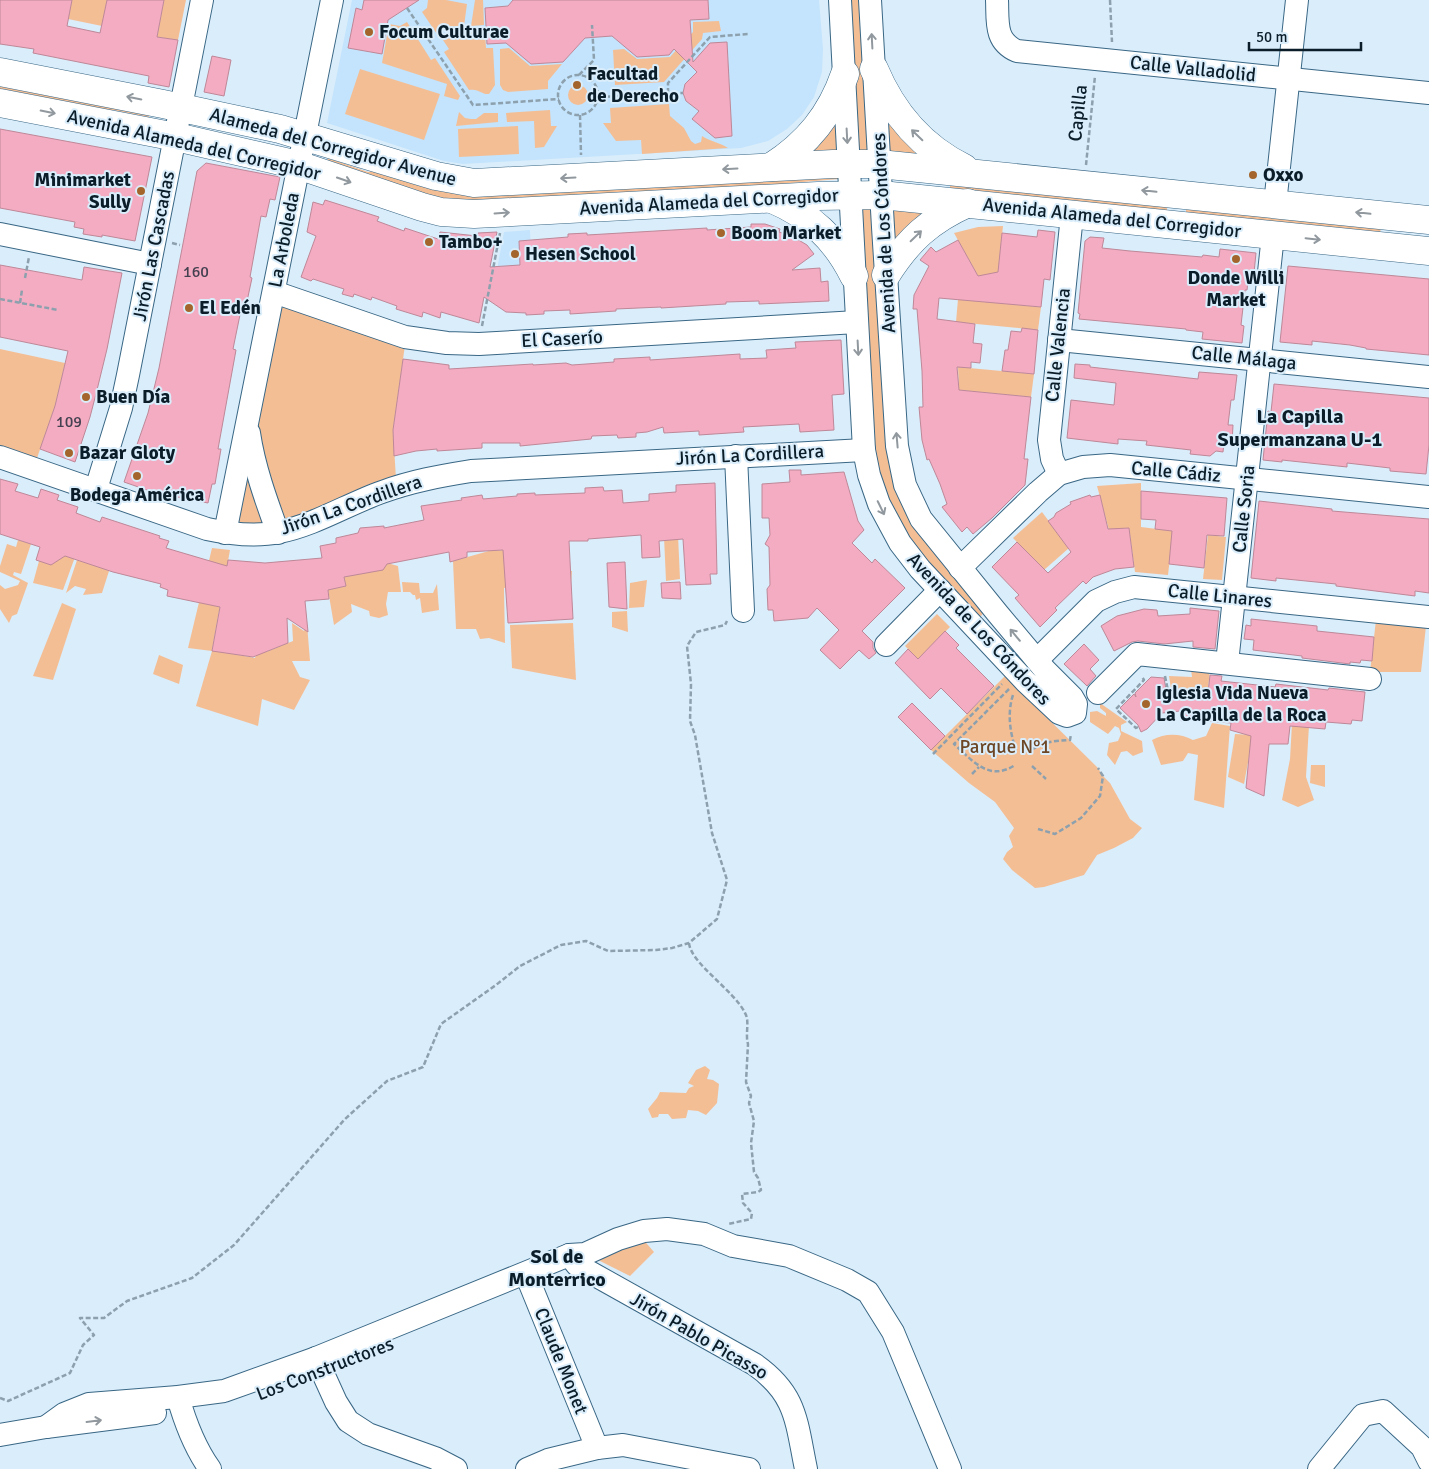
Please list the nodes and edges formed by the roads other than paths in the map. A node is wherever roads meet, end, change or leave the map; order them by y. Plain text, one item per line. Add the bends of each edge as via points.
1 (202, 0) edge
2 (332, 0) edge
3 (840, 0) edge
4 (870, 0) edge
5 (997, 0) edge
6 (1298, 0) edge
7 (874, 69) junction
8 (0, 72) edge
9 (845, 74) junction
10 (1289, 79) junction
11 (1429, 93) edge
12 (0, 103) edge
13 (182, 108) junction
14 (304, 136) junction
15 (176, 137) junction
16 (849, 163) junction
17 (879, 164) junction
18 (298, 165) junction
19 (771, 167) junction
20 (944, 169) junction
21 (972, 172) junction
22 (1177, 194) junction
23 (850, 195) junction
24 (881, 195) junction
25 (770, 199) junction
26 (941, 201) junction
27 (968, 203) junction
28 (1275, 204) junction
29 (1072, 214) junction
30 (1391, 216) junction
31 (1429, 220) edge
32 (1174, 224) junction
33 (0, 234) edge
34 (1273, 235) junction
35 (1388, 246) junction
36 (1429, 251) edge
37 (150, 264) junction
38 (886, 274) junction
39 (854, 276) junction
40 (274, 292) junction
41 (857, 322) junction
42 (1059, 340) junction
43 (1260, 360) junction
44 (1429, 377) edge
45 (247, 422) junction
46 (864, 450) junction
47 (0, 456) edge
48 (736, 456) junction
49 (1059, 474) junction
50 (1247, 478) junction
51 (96, 489) junction
52 (1429, 497) edge
53 (225, 533) junction
54 (278, 533) junction
55 (960, 568) junction
56 (940, 590) junction
57 (1234, 597) junction
58 (742, 603) road end
59 (998, 614) junction
60 (1429, 617) edge
61 (979, 632) junction
62 (886, 645) dead end
63 (1036, 660) junction
64 (1227, 663) junction
65 (1370, 679) dead end
66 (1098, 693) dead end
67 (577, 1258) junction
68 (529, 1281) junction
69 (319, 1365) junction
70 (180, 1405) junction
71 (0, 1435) edge
72 (597, 1448) junction
73 (1429, 1461) edge
74 (210, 1469) edge
75 (456, 1469) edge
76 (526, 1469) edge
77 (749, 1469) edge
78 (806, 1469) edge
79 (950, 1469) edge
80 (1319, 1469) edge

1 - 13 street, Jirón Las Cascadas
2 - 14 street, La Arboleda
3 - 9 street, Avenida de Los Cóndores
7 -> 4 street, Avenida de Los Cóndores
5 - 10 street, Calle Valladolid via 1002,40 1018,50
6 - 10 street
7 - 17 street, Avenida de Los Cóndores
21 -> 7 main road via 938,153 911,128 889,100
13 -> 8 main road, Alameda del Corregidor Avenue
9 -> 16 street, Avenida de Los Cóndores
9 - 19 main road via 819,126 798,148
10 - 11 street, Calle Valladolid
10 - 28 street
12 -> 15 main road, Avenida Alameda del Corregidor
13 - 14 main road, Alameda del Corregidor Avenue
13 - 15 street, Jirón Las Cascadas
14 - 18 street, La Arboleda
19 -> 14 main road, Alameda del Corregidor Avenue via 474,183 436,176
15 - 18 main road, Avenida Alameda del Corregidor
15 - 37 street, Jirón Las Cascadas
16 - 17 main road, Avenida Alameda del Corregidor
16 - 19 main road, Alameda del Corregidor Avenue
16 - 23 street, Avenida de Los Cóndores
17 - 20 main road, Avenida Alameda del Corregidor
17 - 24 street, Avenida de Los Cóndores
18 -> 25 main road, Avenida Alameda del Corregidor via 441,212 474,214
18 - 40 street, La Arboleda
20 - 21 main road, Avenida Alameda del Corregidor
20 - 26 main road
22 -> 21 main road, Avenida Alameda del Corregidor
22 - 28 main road, Avenida Alameda del Corregidor
22 - 32 main road
23 - 24 main road, Avenida Alameda del Corregidor
23 - 25 main road, Avenida Alameda del Corregidor
23 - 39 street, Avenida de Los Cóndores
24 - 26 main road, Avenida Alameda del Corregidor
24 - 38 street, Avenida de Los Cóndores
25 - 39 main road via 801,214 827,235
26 - 27 main road, Avenida Alameda del Corregidor
27 - 29 main road, Avenida Alameda del Corregidor
38 -> 27 main road via 908,243 922,230
30 -> 28 main road, Avenida Alameda del Corregidor
29 - 32 main road, Avenida Alameda del Corregidor
29 - 42 street, Calle Valencia
30 - 31 main road, Avenida Alameda del Corregidor
30 - 35 main road
32 - 34 main road, Avenida Alameda del Corregidor
33 - 37 street
34 -> 35 main road, Avenida Alameda del Corregidor
34 - 43 street, Calle Soria
35 - 36 main road, Avenida Alameda del Corregidor
37 - 51 street, Jirón Las Cascadas via 121,408
55 -> 38 street, Avenida de Los Cóndores via 921,519 905,485 897,446
39 - 41 street, Avenida de Los Cóndores
40 - 41 street, El Caserío via 405,336 447,343 479,344
40 - 45 street, La Arboleda
41 -> 46 street, Avenida de Los Cóndores
42 - 43 street, Calle Málaga
42 - 49 street, Calle Valencia via 1048,440
43 - 44 street, Calle Málaga
43 - 50 street, Calle Soria
45 - 53 street, La Arboleda
45 - 54 street, La Arboleda via 252,452
46 - 48 street, Jirón La Cordillera
46 -> 56 street, Avenida de Los Cóndores via 879,504 900,543
47 - 51 street, Jirón La Cordillera
48 - 54 street, Jirón La Cordillera via 462,472 421,479 381,492
48 - 58 street
49 - 50 street, Calle Cádiz via 1083,467 1110,465
49 - 55 street, Calle Cádiz
50 - 52 street, Calle Cádiz
50 - 57 street, Calle Soria
51 - 53 street, Jirón La Cordillera
53 - 54 street, Jirón La Cordillera
55 - 59 street, Avenida de Los Cóndores
56 - 61 street, Avenida de Los Cóndores
56 - 62 street
57 - 60 street, Calle Linares
57 - 63 street, Calle Linares via 1134,587 1115,592 1096,601
57 - 64 street, Calle Soria
59 - 61 street
63 -> 59 street, Avenida de Los Cóndores
61 - 63 street, Avenida de Los Cóndores via 1015,683 1059,713 1068,716 1074,713 1076,704 1072,697
64 - 65 street
64 - 66 street via 1137,654
67 - 68 street, Los Constructores
67 - 78 street, Jirón Pablo Picasso via 770,1375 782,1388 794,1410
67 - 79 street, Los Constructores via 618,1238 667,1229 704,1234 733,1246 789,1256 868,1292 893,1332
68 - 69 street, Los Constructores
68 - 72 street, Claude Monet
69 - 70 street, Los Constructores via 225,1406
69 - 75 street via 348,1422 368,1434
70 - 71 street, Los Constructores via 161,1412
70 - 74 street via 201,1456
72 - 76 street
72 - 77 street via 623,1445
73 - 80 street via 1422,1448 1383,1411 1363,1415

